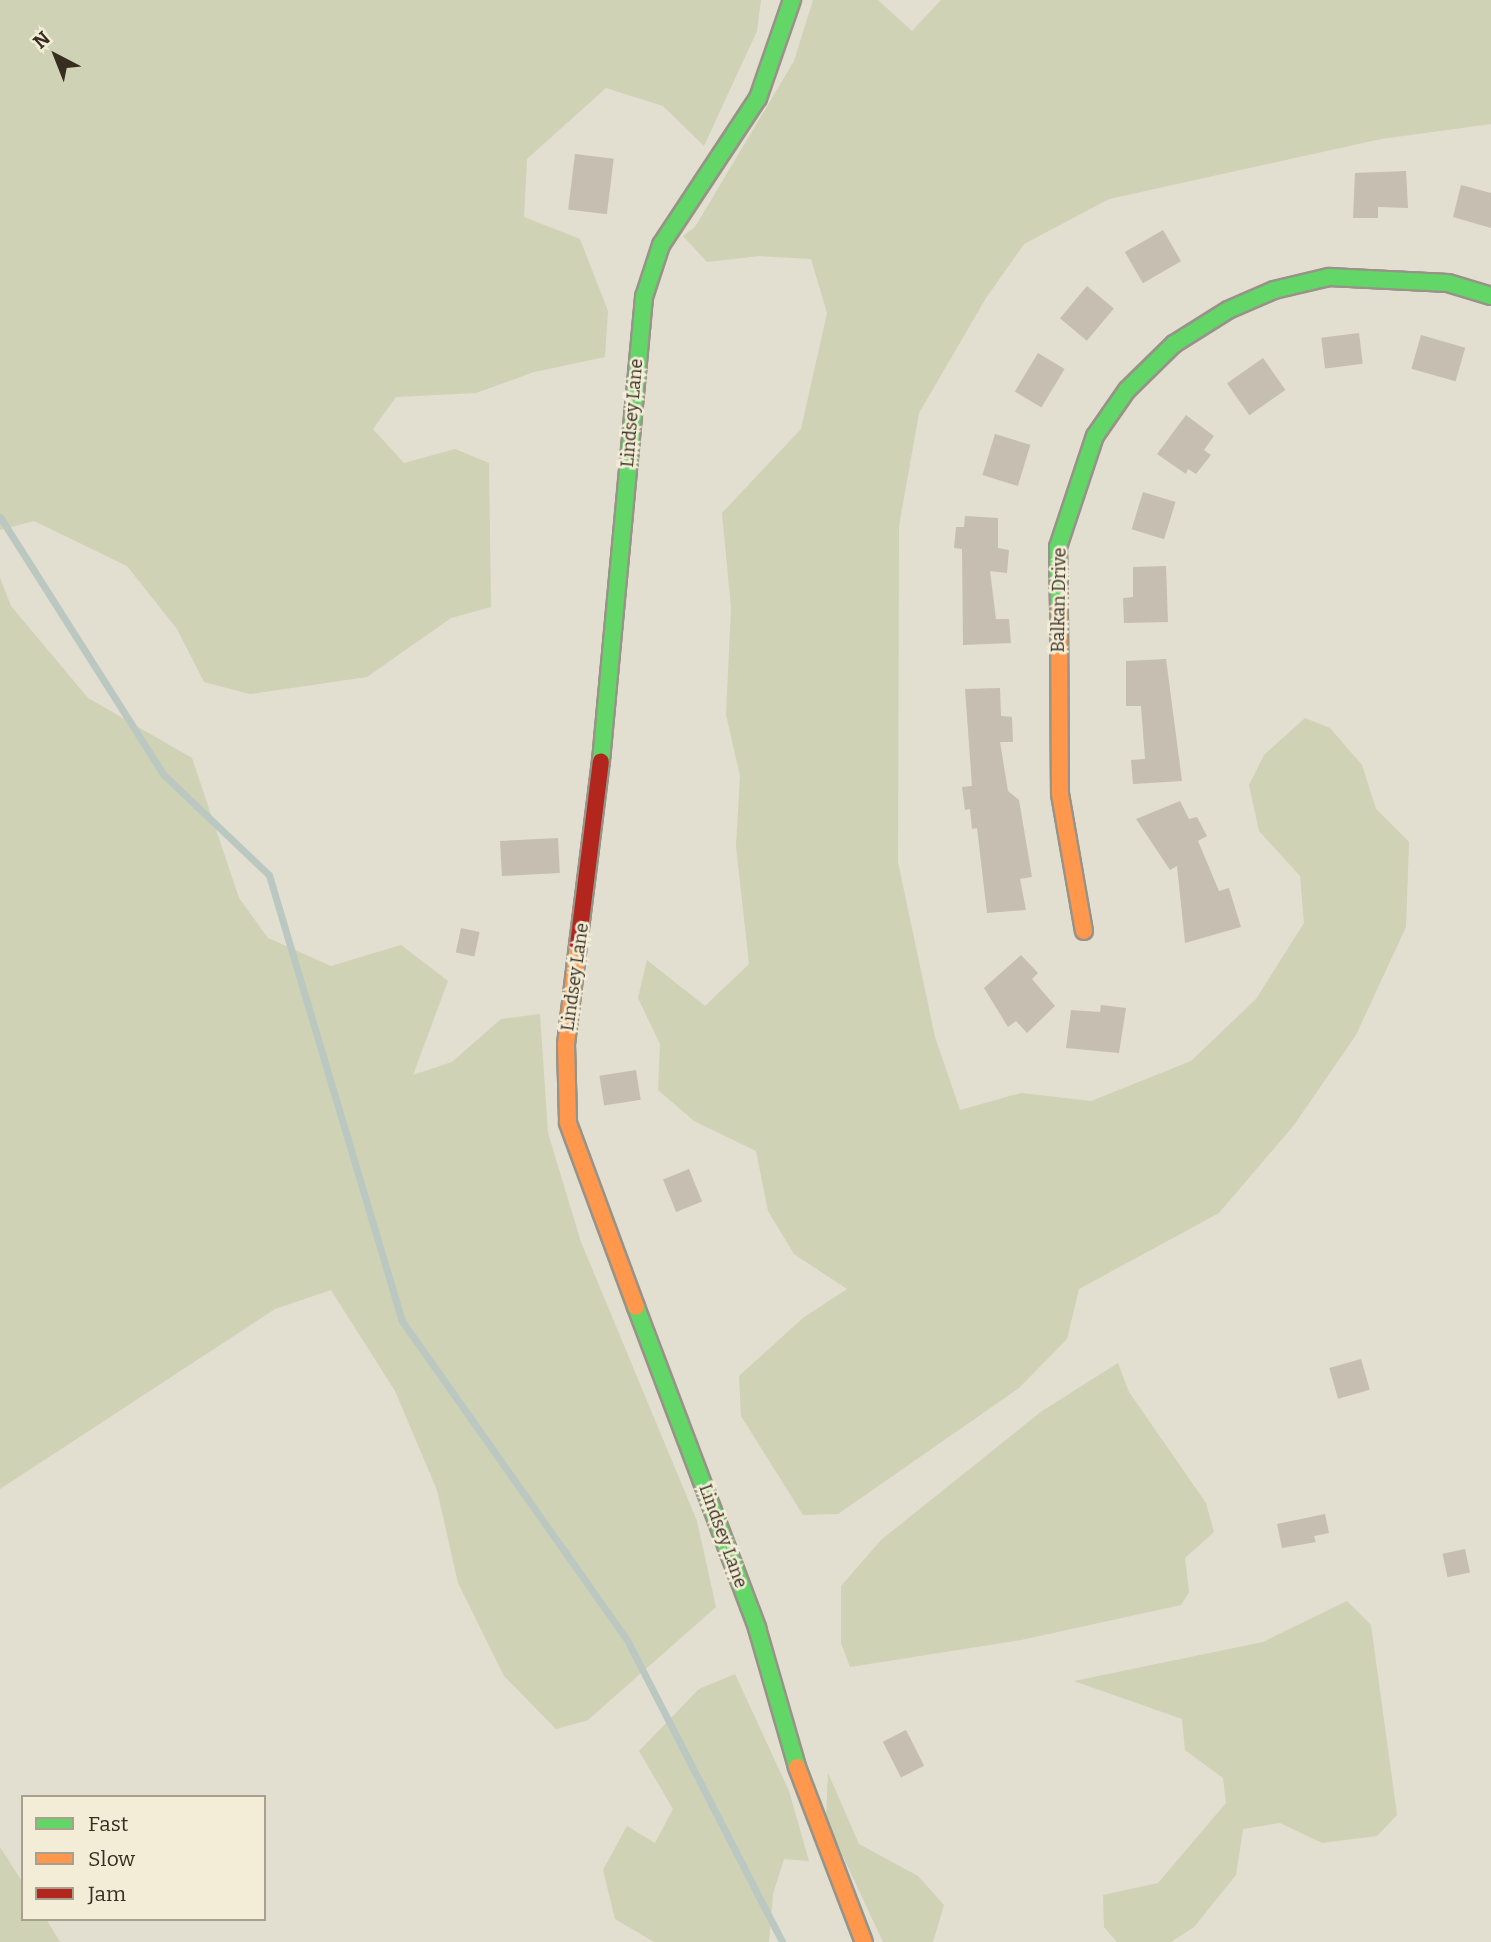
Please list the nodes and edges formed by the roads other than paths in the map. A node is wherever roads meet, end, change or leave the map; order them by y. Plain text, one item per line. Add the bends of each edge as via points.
1 (793, 0) edge
2 (1491, 296) edge
3 (1084, 931) dead end
4 (864, 1942) edge

1 - 4 street, Lindsey Lane via 758,98 661,245 644,297 601,766 566,1044 566,1085 568,1123 584,1171 757,1628 810,1813
2 - 3 street, Balkan Drive via 1448,283 1387,276 1329,277 1274,290 1227,310 1174,344 1127,390 1095,436 1058,547 1060,794

